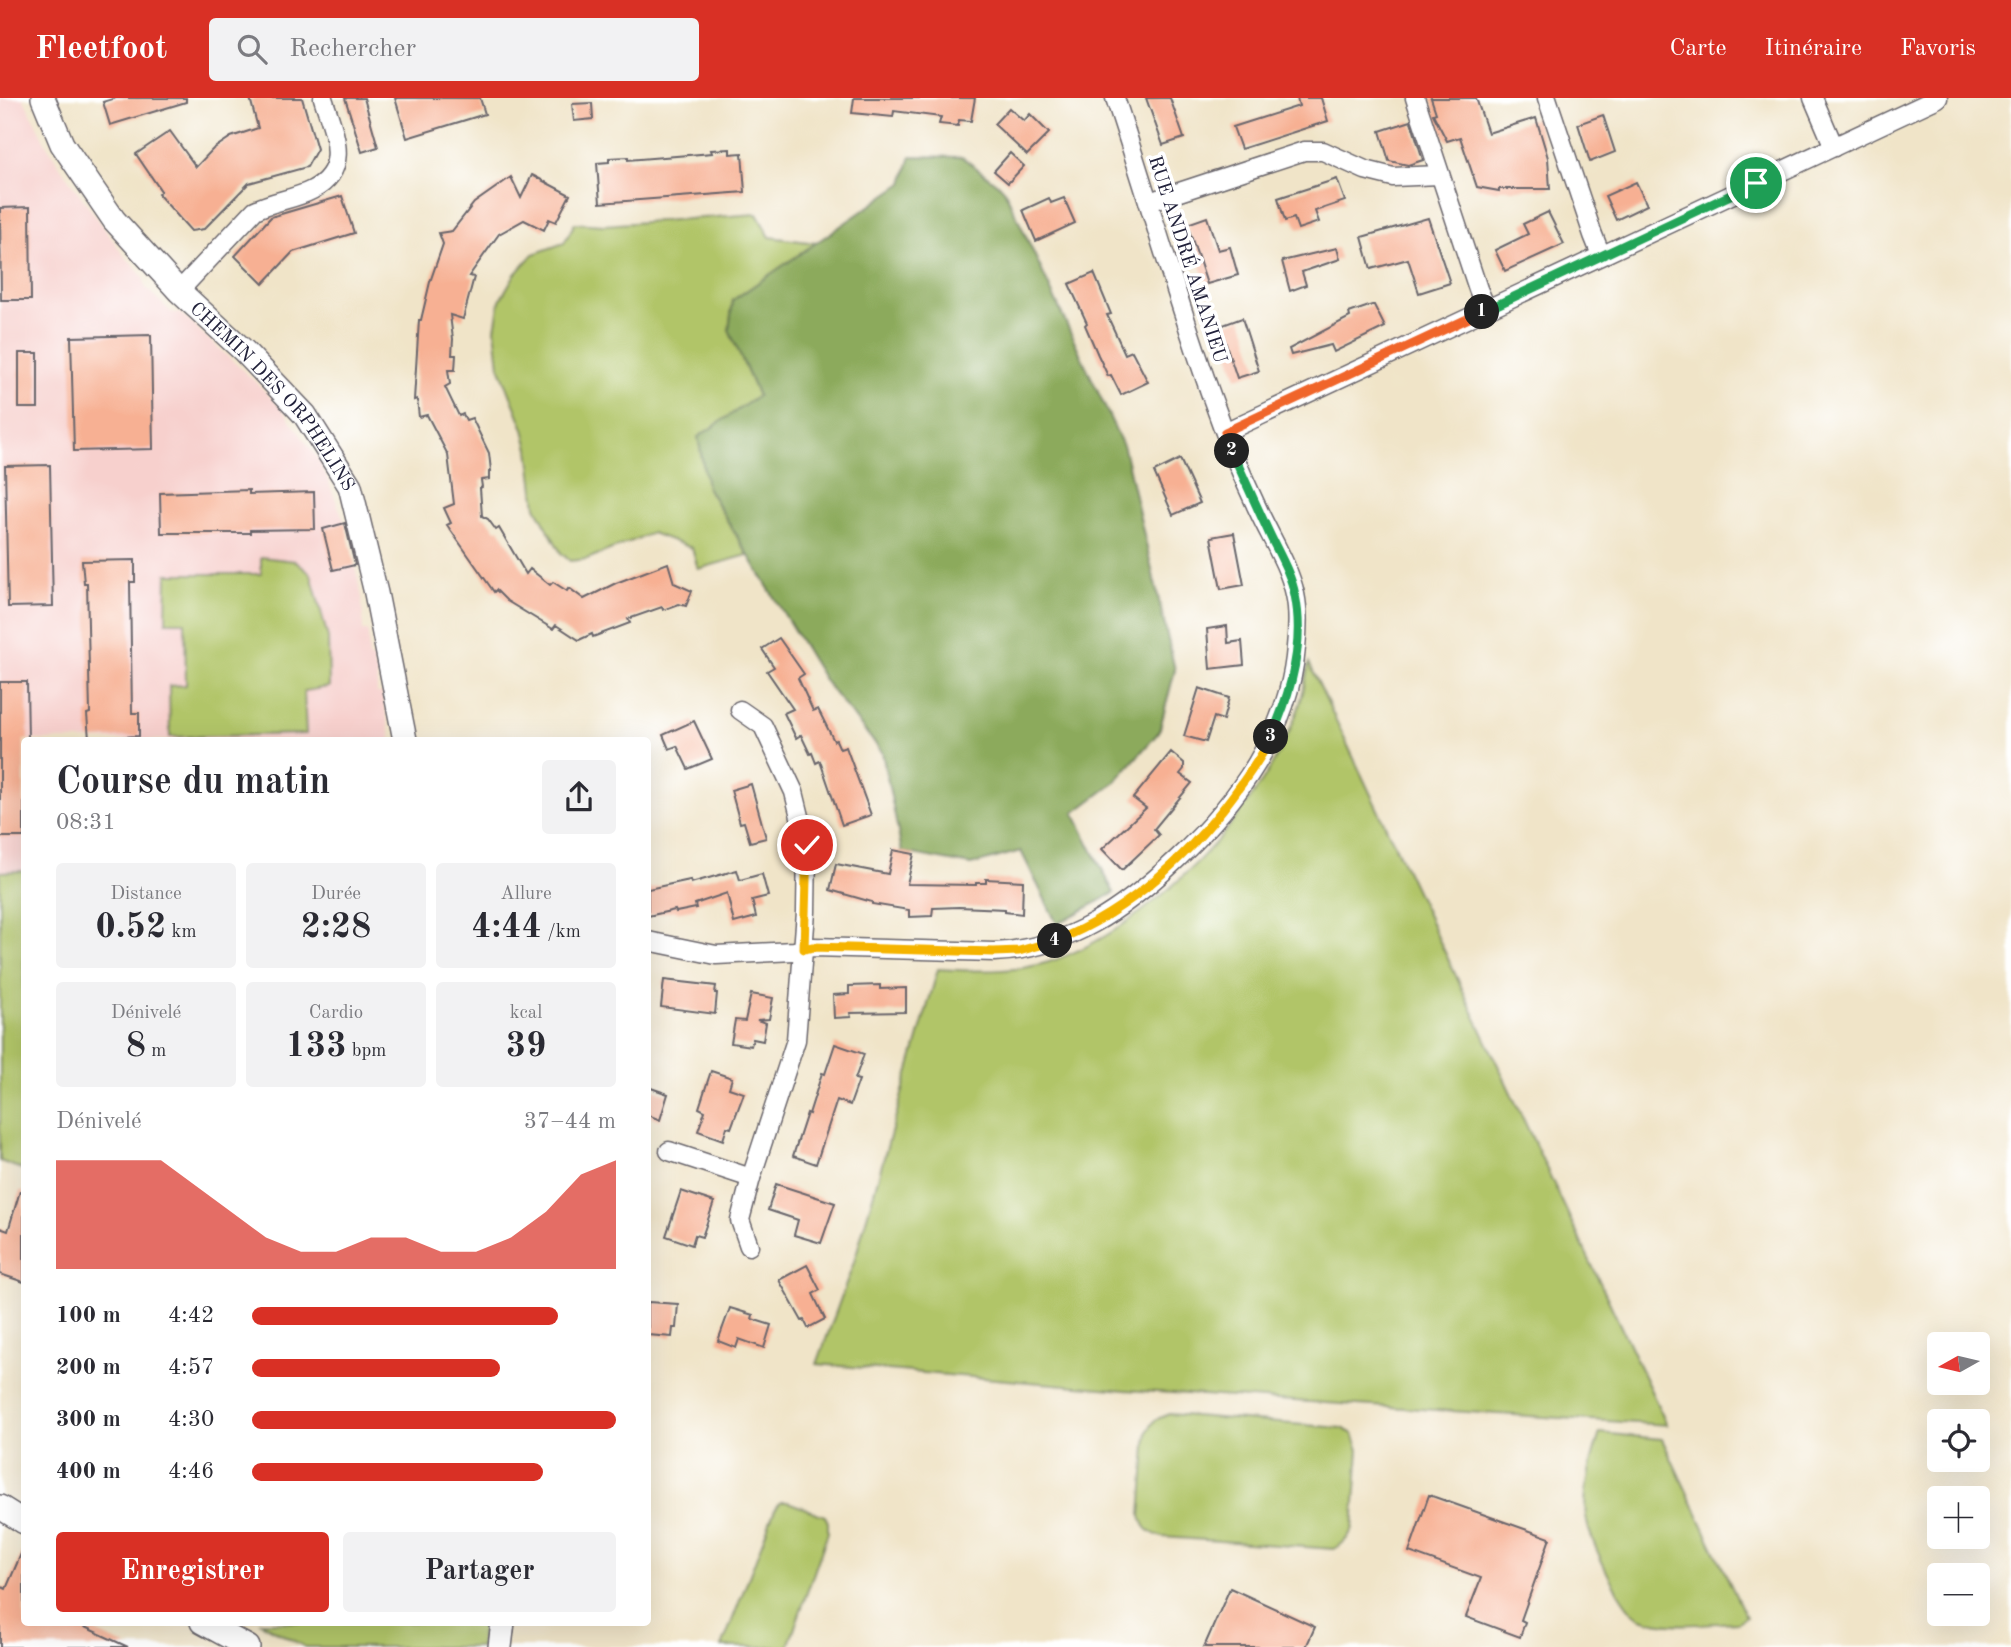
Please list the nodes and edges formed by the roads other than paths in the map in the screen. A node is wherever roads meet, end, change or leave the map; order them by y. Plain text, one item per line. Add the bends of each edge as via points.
1 (43, 98) edge
2 (323, 98) edge
3 (1115, 98) edge
4 (1415, 98) edge
5 (1547, 98) edge
6 (1813, 98) edge
7 (1938, 98) edge
8 (1834, 147) junction
9 (1440, 175) junction
10 (1149, 202) junction
11 (1601, 255) junction
12 (178, 291) junction
13 (1487, 310) junction
14 (1225, 432) junction
15 (740, 710) dead end
16 (404, 737) edge
17 (651, 942) edge
18 (804, 949) junction
19 (669, 1150) dead end
20 (751, 1178) junction
21 (748, 1246) dead end
22 (0, 1507) edge
23 (21, 1520) edge
24 (209, 1626) edge
25 (503, 1626) edge
26 (248, 1647) edge
27 (500, 1647) edge

1 - 12 street, CHEMIN DES ORPHELINS via 62,144 114,220
2 - 12 street via 337,151 331,174 312,191 255,210
3 - 10 street, RUE ANDRÉ AMANIEU
4 - 9 street
5 - 11 street
6 - 8 street
7 - 8 street
8 - 11 street
9 - 10 street via 1392,177 1323,151 1304,151
9 - 13 street
10 - 14 street, RUE ANDRÉ AMANIEU
11 - 13 street
12 - 16 street, CHEMIN DES ORPHELINS via 305,415 350,486
13 - 14 street
14 - 18 street, RUE ANDRÉ AMANIEU via 1295,593 1298,622 1295,667 1286,704 1268,744 1228,804 1156,879 1120,908 1046,944 994,952
15 - 18 street via 763,726 794,792 807,845
17 - 18 street, RUE ANDRÉ AMANIEU via 716,955
18 - 20 street via 796,1040
19 - 20 street
20 - 21 street via 740,1220
22 - 23 street
24 - 26 street
25 - 27 street

